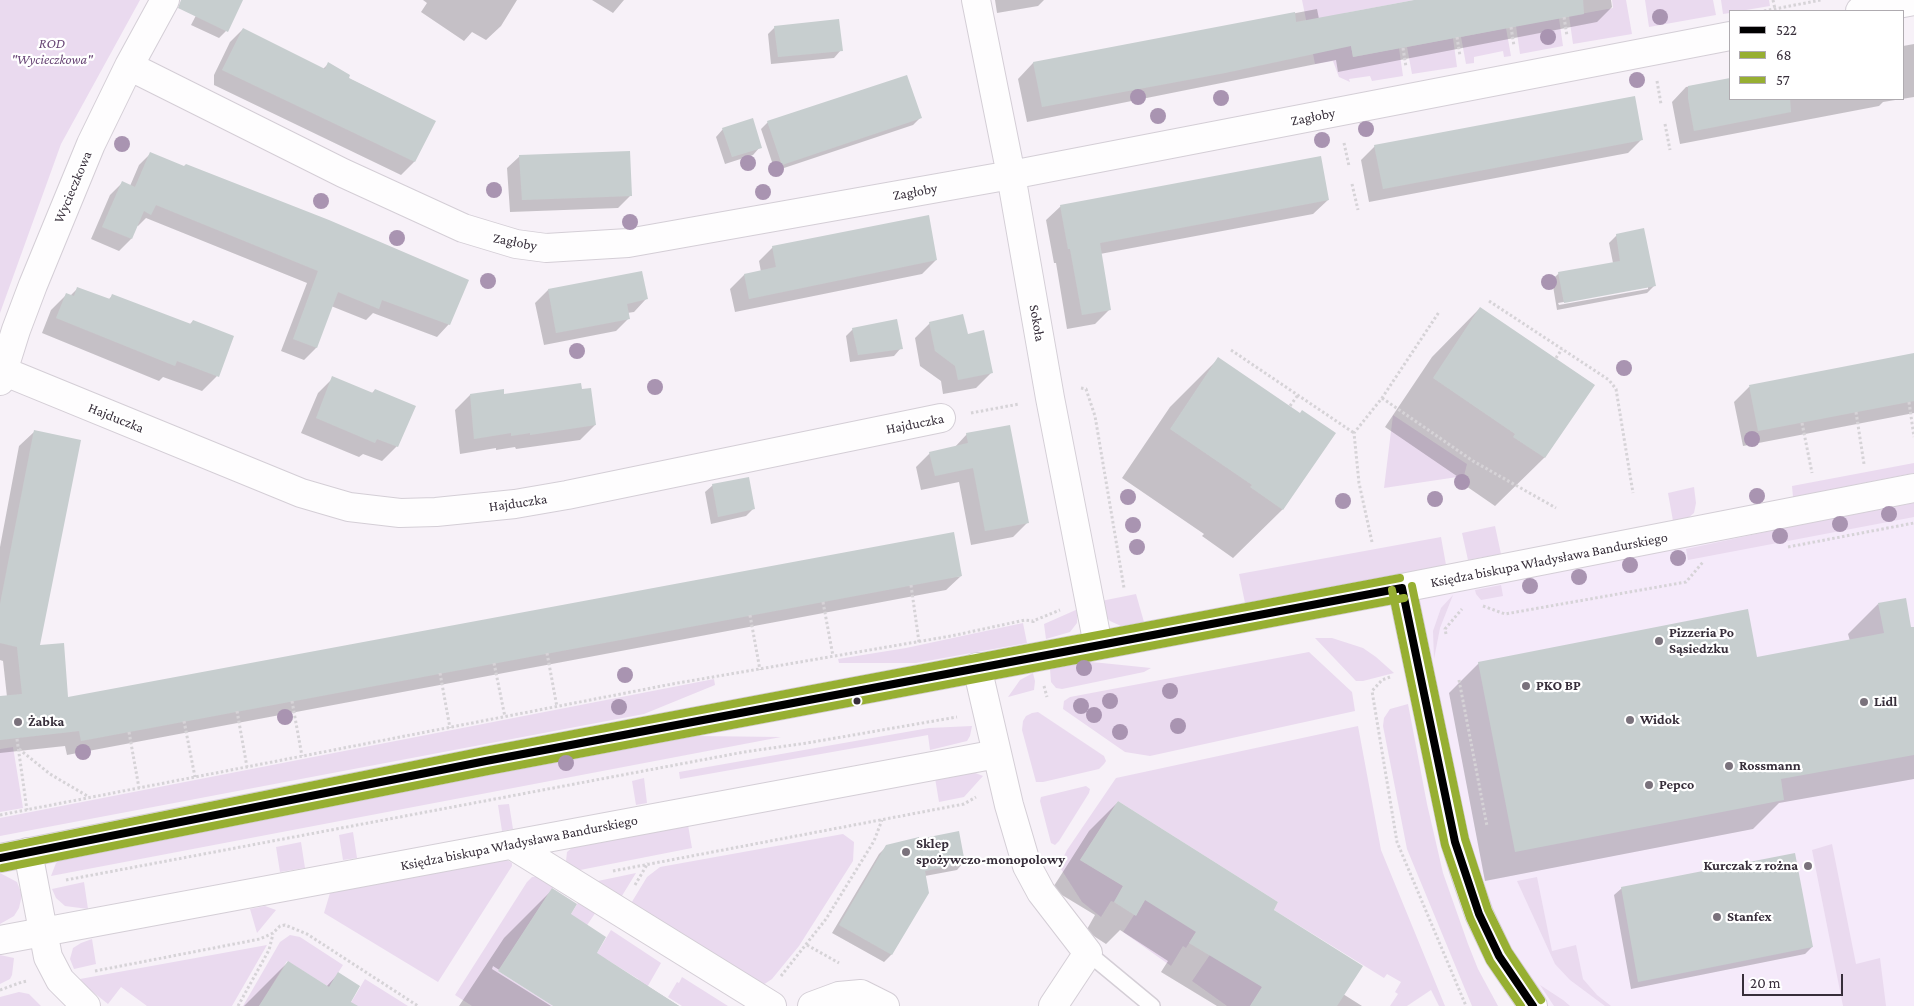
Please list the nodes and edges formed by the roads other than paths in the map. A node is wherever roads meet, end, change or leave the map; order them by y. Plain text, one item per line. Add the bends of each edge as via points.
1 (165, 0) edge
2 (976, 0) edge
3 (1914, 1) edge
4 (1865, 10) edge
5 (1729, 36) edge
6 (129, 66) junction
7 (1012, 175) junction
8 (1, 376) edge
9 (941, 418) road end
10 (1914, 488) edge
11 (1402, 588) junction
12 (1098, 645) junction
13 (978, 667) junction
14 (997, 754) junction
15 (512, 845) junction
16 (28, 852) junction
17 (0, 858) edge
18 (42, 932) junction
19 (0, 940) edge
20 (1088, 953) junction
21 (767, 1003) edge
22 (86, 1006) edge
23 (812, 1006) edge
24 (885, 1006) edge
25 (1053, 1006) edge
26 (1152, 1006) edge
27 (1532, 1006) edge

1 - 6 street, Wycieczkowa
2 - 7 street, Sokoła
3 - 4 street
5 - 7 street, Zagłoby
6 - 7 street, Zagłoby via 343,173 463,228 516,244 546,248 628,243
6 - 8 street, Wycieczkowa via 60,217
7 - 12 street, Sokoła via 1050,398
8 - 9 street, Hajduczka via 301,492 349,507 400,513 541,500
10 - 11 street, Księdza biskupa Władysława Bandurskiego
11 - 12 street, Księdza biskupa Władysława Bandurskiego
11 - 27 street via 1455,842 1466,879 1499,956
12 - 13 street, Księdza biskupa Władysława Bandurskiego
13 - 14 street
13 - 16 street, Księdza biskupa Władysława Bandurskiego via 486,760
14 - 15 street, Księdza biskupa Władysława Bandurskiego
14 - 20 street via 1028,866 1041,892
15 - 18 street, Księdza biskupa Władysława Bandurskiego
15 - 21 street
16 - 17 street, Księdza biskupa Władysława Bandurskiego
16 - 18 street
18 - 19 street, Księdza biskupa Władysława Bandurskiego
18 - 22 street via 48,956 60,980
20 - 25 street
20 - 26 lane
23 - 24 street via 839,996 861,994

